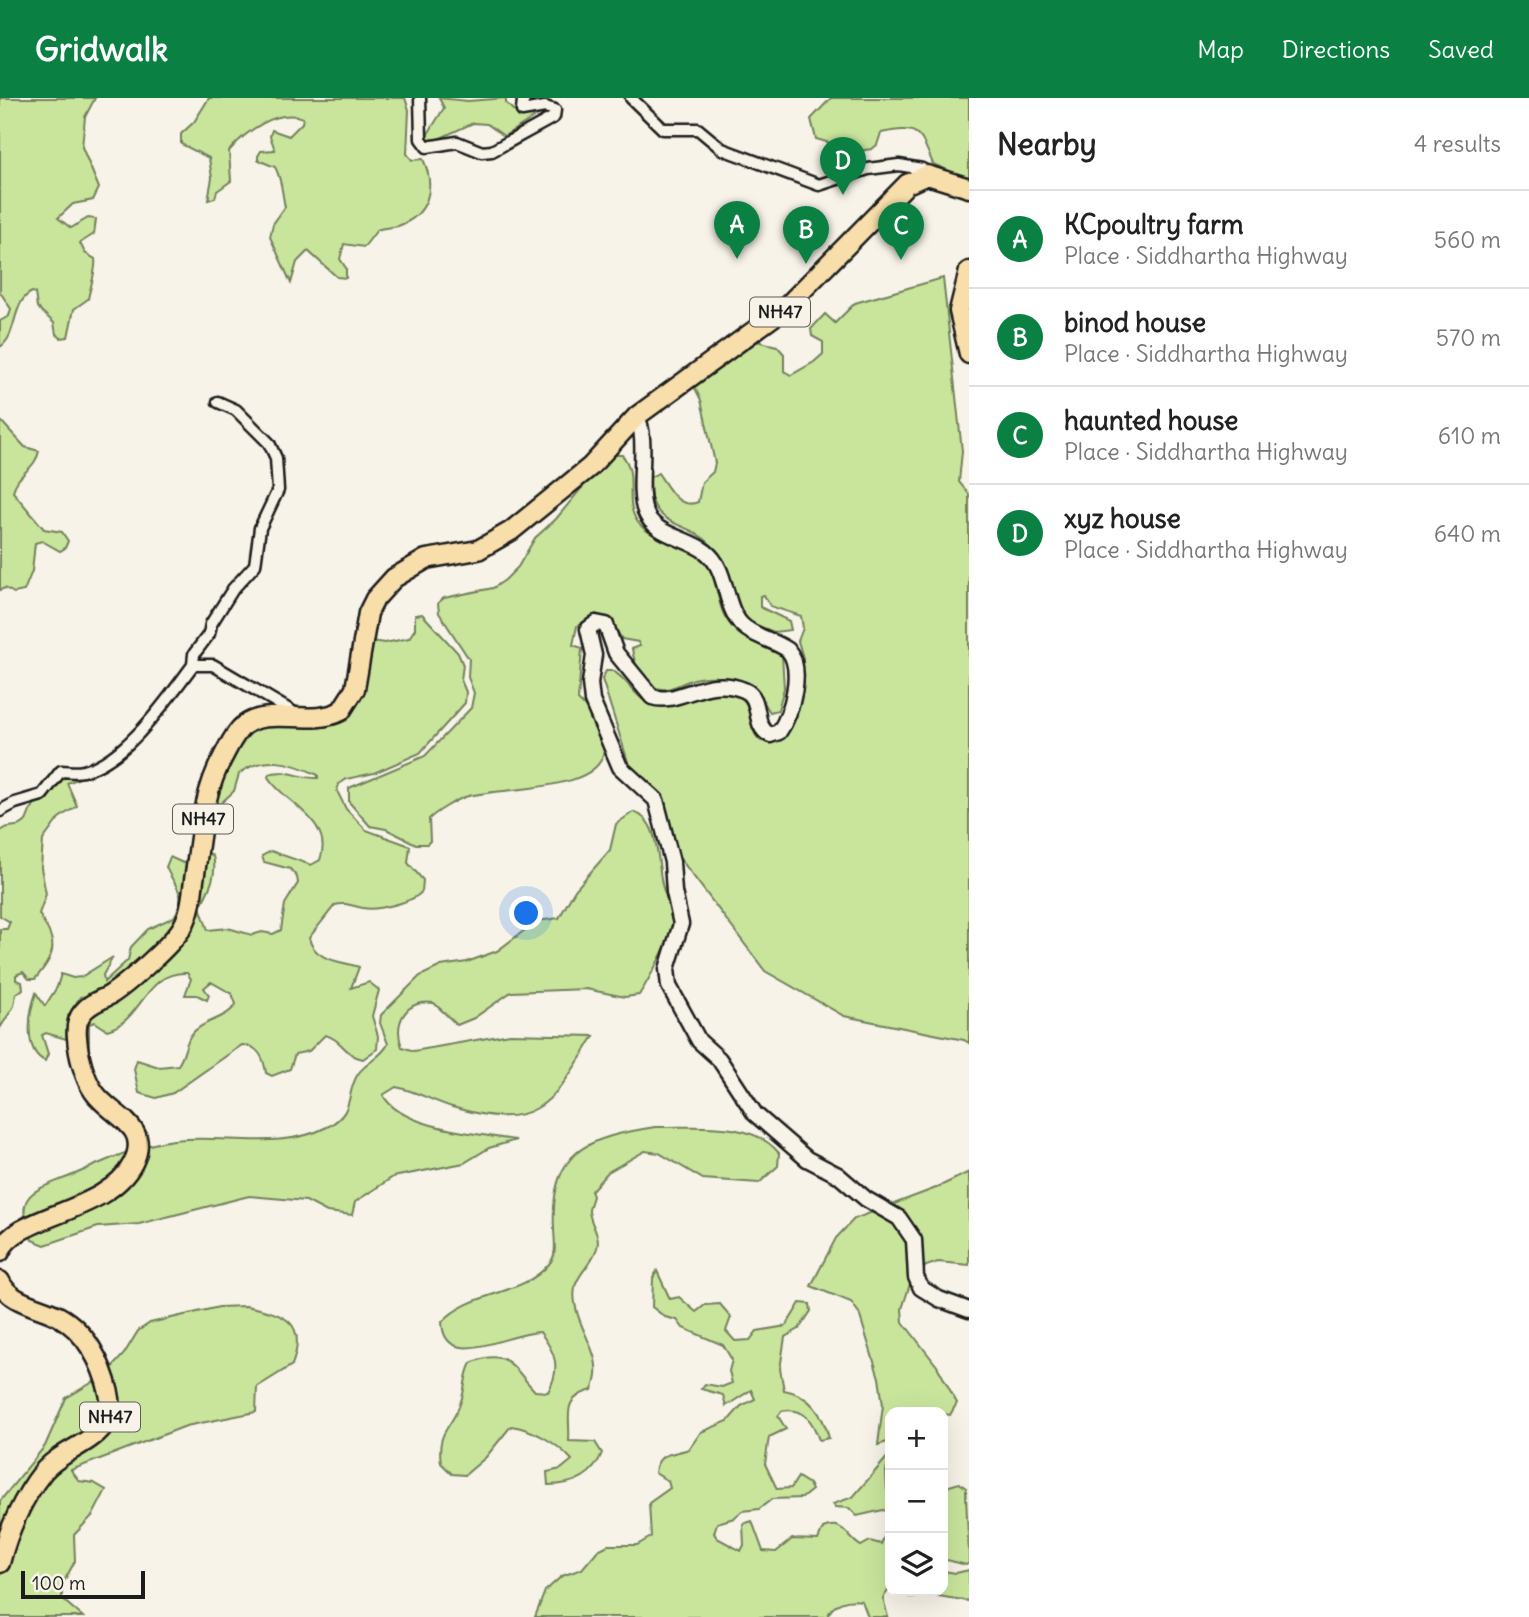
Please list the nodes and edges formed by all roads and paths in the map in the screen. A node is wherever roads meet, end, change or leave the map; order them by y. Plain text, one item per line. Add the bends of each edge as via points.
1 (420, 98) edge
2 (526, 98) edge
3 (631, 98) edge
4 (927, 175) junction
5 (969, 188) edge
6 (969, 271) edge
7 (969, 354) edge
8 (218, 402) dead end
9 (637, 416) junction
10 (193, 664) junction
11 (302, 719) junction
12 (0, 811) edge
13 (0, 1252) edge
14 (0, 1281) edge
15 (969, 1310) edge
16 (0, 1563) edge

1 - 2 street via 421,139 427,147 457,142 482,152 554,117 555,110 545,107 522,111
3 - 4 street via 663,129 698,129 722,149 819,185 899,165 922,169
4 - 5 highway
4 - 9 highway, NH47 via 889,199 784,309
6 - 7 highway via 959,311
8 - 10 street via 236,410 269,443 276,458 278,490 260,528 256,565 233,589 194,654
9 - 11 highway, NH47 via 590,467 500,539 470,552 426,559 394,578 368,613 349,702 335,714
9 - 15 street via 642,430 642,503 648,517 662,530 711,556 739,622 788,650 794,667 788,715 779,732 770,735 759,725 754,699 746,691 708,685 654,698 617,653 606,625 596,623 588,629 594,655 592,701 620,767 656,800 672,862 681,924 667,969 669,986 699,1041 719,1059 748,1107 807,1159 899,1218 914,1240 921,1289
10 - 11 street via 213,665
10 - 12 street via 145,728 125,745 89,769 61,771 42,795
11 - 13 highway, NH47 via 266,718 242,727 207,792 190,906 181,930 125,983 79,1018 77,1041 92,1089 137,1134 138,1149 131,1167 90,1201 18,1231
14 - 16 highway, NH47 via 12,1296 58,1316 80,1332 101,1368 111,1408 98,1433 58,1457 41,1474 15,1520

